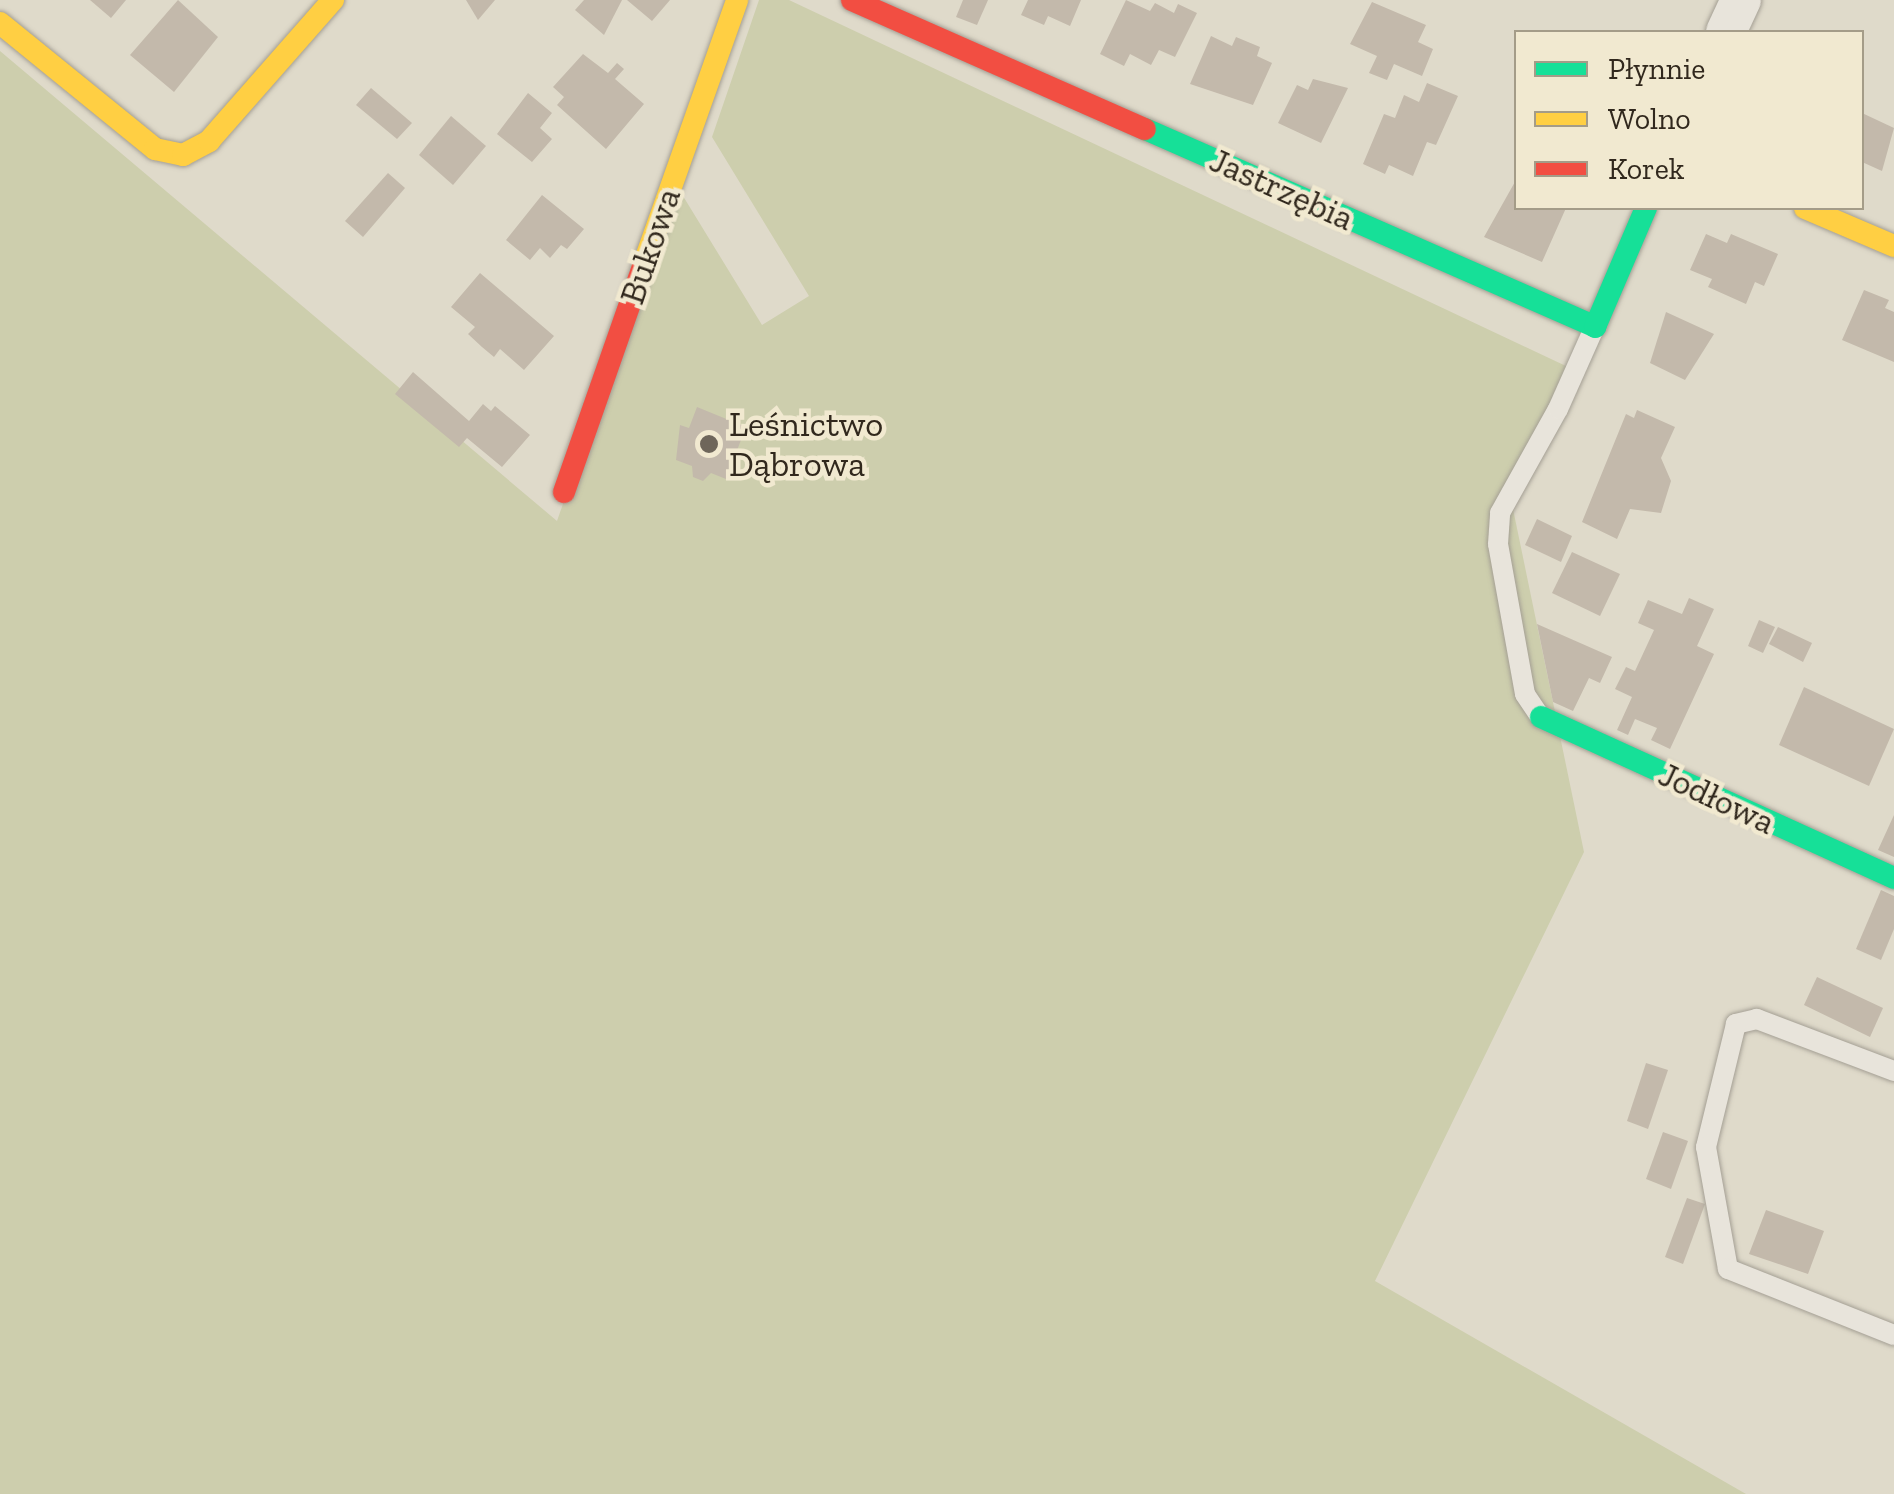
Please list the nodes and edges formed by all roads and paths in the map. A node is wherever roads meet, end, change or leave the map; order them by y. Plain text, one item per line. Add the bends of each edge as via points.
1 (333, 0) edge
2 (737, 0) edge
3 (852, 0) edge
4 (1741, 0) edge
5 (0, 23) edge
6 (1727, 30) edge
7 (1645, 210) edge
8 (1810, 210) edge
9 (1894, 246) edge
10 (1595, 326) junction
11 (564, 492) dead end
12 (1541, 717) joint
13 (1894, 878) edge
14 (1894, 1071) edge
15 (1894, 1334) edge

1 - 5 street via 210,141 182,155 154,149
2 - 11 street, Bukowa
3 - 10 street, Jastrzębia
4 - 6 street
7 - 10 street
8 - 9 street
10 - 12 lane via 1558,410 1500,512 1498,544 1525,694
12 - 13 street, Jodłowa
14 - 15 lane via 1758,1018 1736,1024 1706,1146 1728,1269

